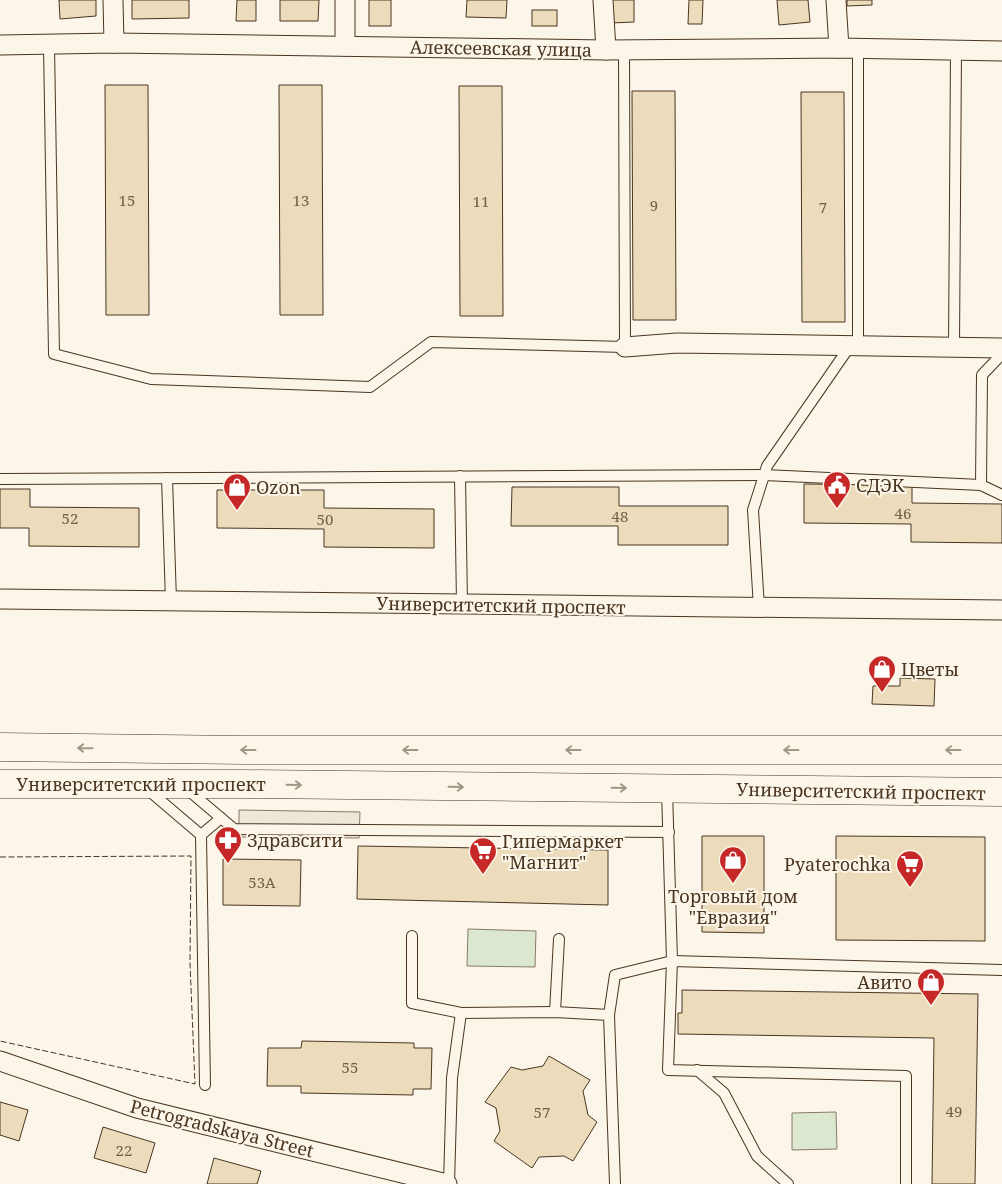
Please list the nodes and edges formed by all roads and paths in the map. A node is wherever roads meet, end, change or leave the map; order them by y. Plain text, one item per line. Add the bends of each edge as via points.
1 (113, 0) edge
2 (345, 0) edge
3 (603, 0) edge
4 (836, 0) edge
5 (114, 43) junction
6 (0, 45) edge
7 (49, 45) junction
8 (345, 46) junction
9 (839, 48) junction
10 (858, 48) junction
11 (614, 49) junction
12 (956, 51) junction
13 (1002, 51) edge
14 (854, 346) junction
15 (625, 347) junction
16 (954, 347) junction
17 (1002, 348) edge
18 (1002, 354) edge
19 (764, 475) junction
20 (460, 476) junction
21 (167, 478) junction
22 (0, 479) edge
23 (981, 485) junction
24 (1002, 495) edge
25 (0, 599) edge
26 (171, 601) junction
27 (462, 604) junction
28 (759, 608) junction
29 (1002, 610) edge
30 (0, 747) edge
31 (1002, 750) edge
32 (0, 784) edge
33 (141, 784) junction
34 (182, 784) junction
35 (667, 789) junction
36 (1002, 792) edge
37 (221, 818) junction
38 (669, 832) junction
39 (201, 835) junction
40 (412, 936) dead end
41 (559, 939) dead end
42 (672, 961) junction
43 (1002, 970) edge
44 (555, 1012) junction
45 (461, 1013) junction
46 (609, 1015) junction
47 (0, 1061) edge
48 (697, 1070) junction
49 (205, 1085) dead end
50 (448, 1184) edge
51 (614, 1184) edge
52 (788, 1184) edge
53 (906, 1184) edge

1 - 5 street
2 - 8 street
3 - 11 street
4 - 9 street
5 - 7 street, Алексеевская улица
5 - 8 street, Алексеевская улица
6 - 7 street, Алексеевская улица
7 - 15 lane via 54,354 151,379 370,387 431,342
8 - 11 street, Алексеевская улица
9 - 10 street, Алексеевская улица
9 - 11 street, Алексеевская улица
10 - 12 street, Алексеевская улица
10 - 14 lane
11 - 15 lane
12 - 13 street, Алексеевская улица
12 - 16 lane
14 - 15 street via 677,343
14 - 16 street
14 - 19 lane via 767,466
16 - 17 street
18 - 23 lane via 982,375
19 - 20 lane
19 - 23 lane
19 - 28 lane via 753,510
20 - 21 lane
20 - 27 lane
21 - 22 lane
21 - 26 lane
23 - 24 lane
25 - 26 street, Университетский проспект
26 - 27 street, Университетский проспект
27 - 28 street, Университетский проспект
28 - 29 street, Университетский проспект
31 -> 30 highway, Университетский проспект
32 - 33 highway, Университетский проспект
33 - 34 highway, Университетский проспект
33 - 39 lane
34 -> 35 highway, Университетский проспект
34 - 37 lane
35 - 36 highway, Университетский проспект
35 - 38 lane
37 - 38 lane via 234,830
37 - 39 lane
38 - 42 lane
39 - 49 lane
40 - 45 lane via 412,1003
41 - 44 lane
42 - 43 lane
42 - 46 lane via 615,975
42 - 48 lane via 668,1070
44 - 45 lane
44 - 46 lane
45 - 50 lane via 452,1078
46 - 51 lane
47 - 50 street, Petrogradskaya Street via 137,1108
48 - 52 lane via 724,1093 757,1156
48 - 53 lane via 906,1076

